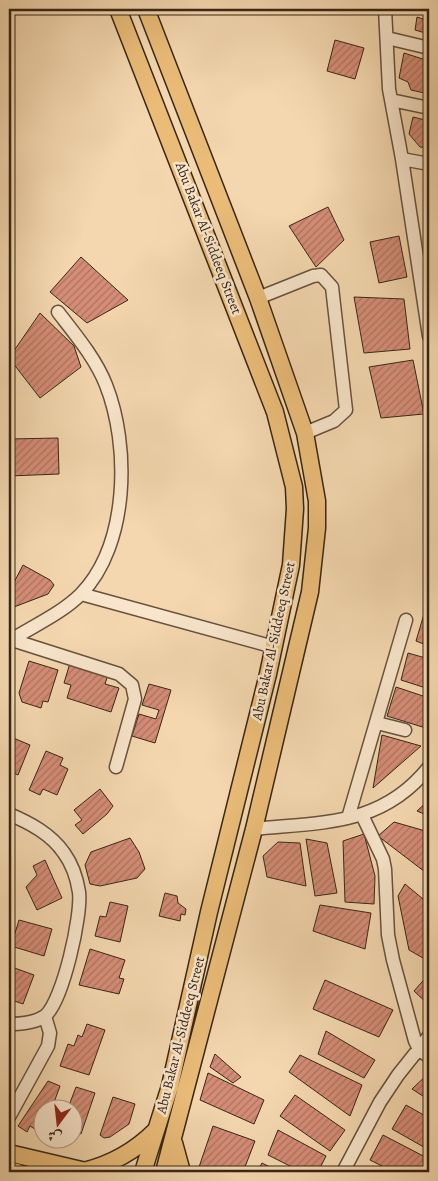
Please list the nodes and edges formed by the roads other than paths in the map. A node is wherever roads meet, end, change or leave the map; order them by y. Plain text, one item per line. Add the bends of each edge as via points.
1 (118, 9) edge
2 (146, 9) edge
3 (385, 9) edge
4 (387, 38) junction
5 (429, 48) edge
6 (391, 100) junction
7 (429, 108) edge
8 (402, 158) junction
9 (429, 164) edge
10 (416, 248) junction
11 (429, 255) edge
12 (258, 298) junction
13 (58, 312) dead end
14 (429, 336) edge
15 (305, 433) junction
16 (81, 594) junction
17 (406, 620) dead end
18 (10, 639) edge
19 (274, 647) junction
20 (377, 723) junction
21 (405, 730) dead end
22 (116, 767) dead end
23 (429, 767) edge
24 (9, 814) edge
25 (362, 815) junction
26 (348, 818) junction
27 (254, 829) junction
28 (209, 912) junction
29 (230, 917) junction
30 (45, 1016) junction
31 (9, 1024) edge
32 (429, 1036) edge
33 (424, 1053) edge
34 (9, 1117) edge
35 (155, 1130) junction
36 (173, 1138) junction
37 (9, 1153) edge
38 (9, 1171) edge
39 (17, 1172) edge
40 (87, 1172) edge
41 (143, 1172) edge
42 (164, 1172) edge
43 (182, 1172) edge
44 (342, 1172) edge

1 - 19 main road, Abu Bakar Al-Siddeeq Street via 239,315 287,454 294,487 294,542
2 - 12 main road, Abu Bakar Al-Siddeeq Street
3 - 4 street
4 - 5 street
4 - 6 street
6 - 7 street
6 - 8 street
8 - 9 street
8 - 10 street
10 - 11 street
10 - 14 street
12 - 15 main road, Abu Bakar Al-Siddeeq Street
12 - 15 street via 313,276 321,275 332,287 346,410 334,421
13 - 16 street via 105,382 112,403 120,454 120,500 112,543 100,568
15 - 27 main road, Abu Bakar Al-Siddeeq Street via 317,501 315,555 310,592
16 - 18 street via 58,612
16 - 19 street
17 - 20 street
18 - 22 street via 120,674 132,685 135,699
19 - 28 main road, Abu Bakar Al-Siddeeq Street
20 - 21 street
20 - 26 street
23 - 25 street via 399,796
24 - 30 street via 52,839 71,866 79,892 79,917 74,938 57,995
25 - 26 street
25 - 33 street via 383,859 390,947 401,993
26 - 27 street
27 - 29 main road, Abu Bakar Al-Siddeeq Street
28 - 29 main road via 220,923
28 - 35 main road, Abu Bakar Al-Siddeeq Street via 170,1086
29 - 36 main road, Abu Bakar Al-Siddeeq Street
30 - 31 street via 31,1022
30 - 34 street via 50,1032 48,1046
32 - 33 street
33 - 44 street via 398,1074
35 - 40 main road via 124,1156
35 - 41 main road, Abu Bakar Al-Siddeeq Street
36 - 42 main road, Abu Bakar Al-Siddeeq Street
36 - 43 main road
37 - 40 main road
38 - 39 main road

